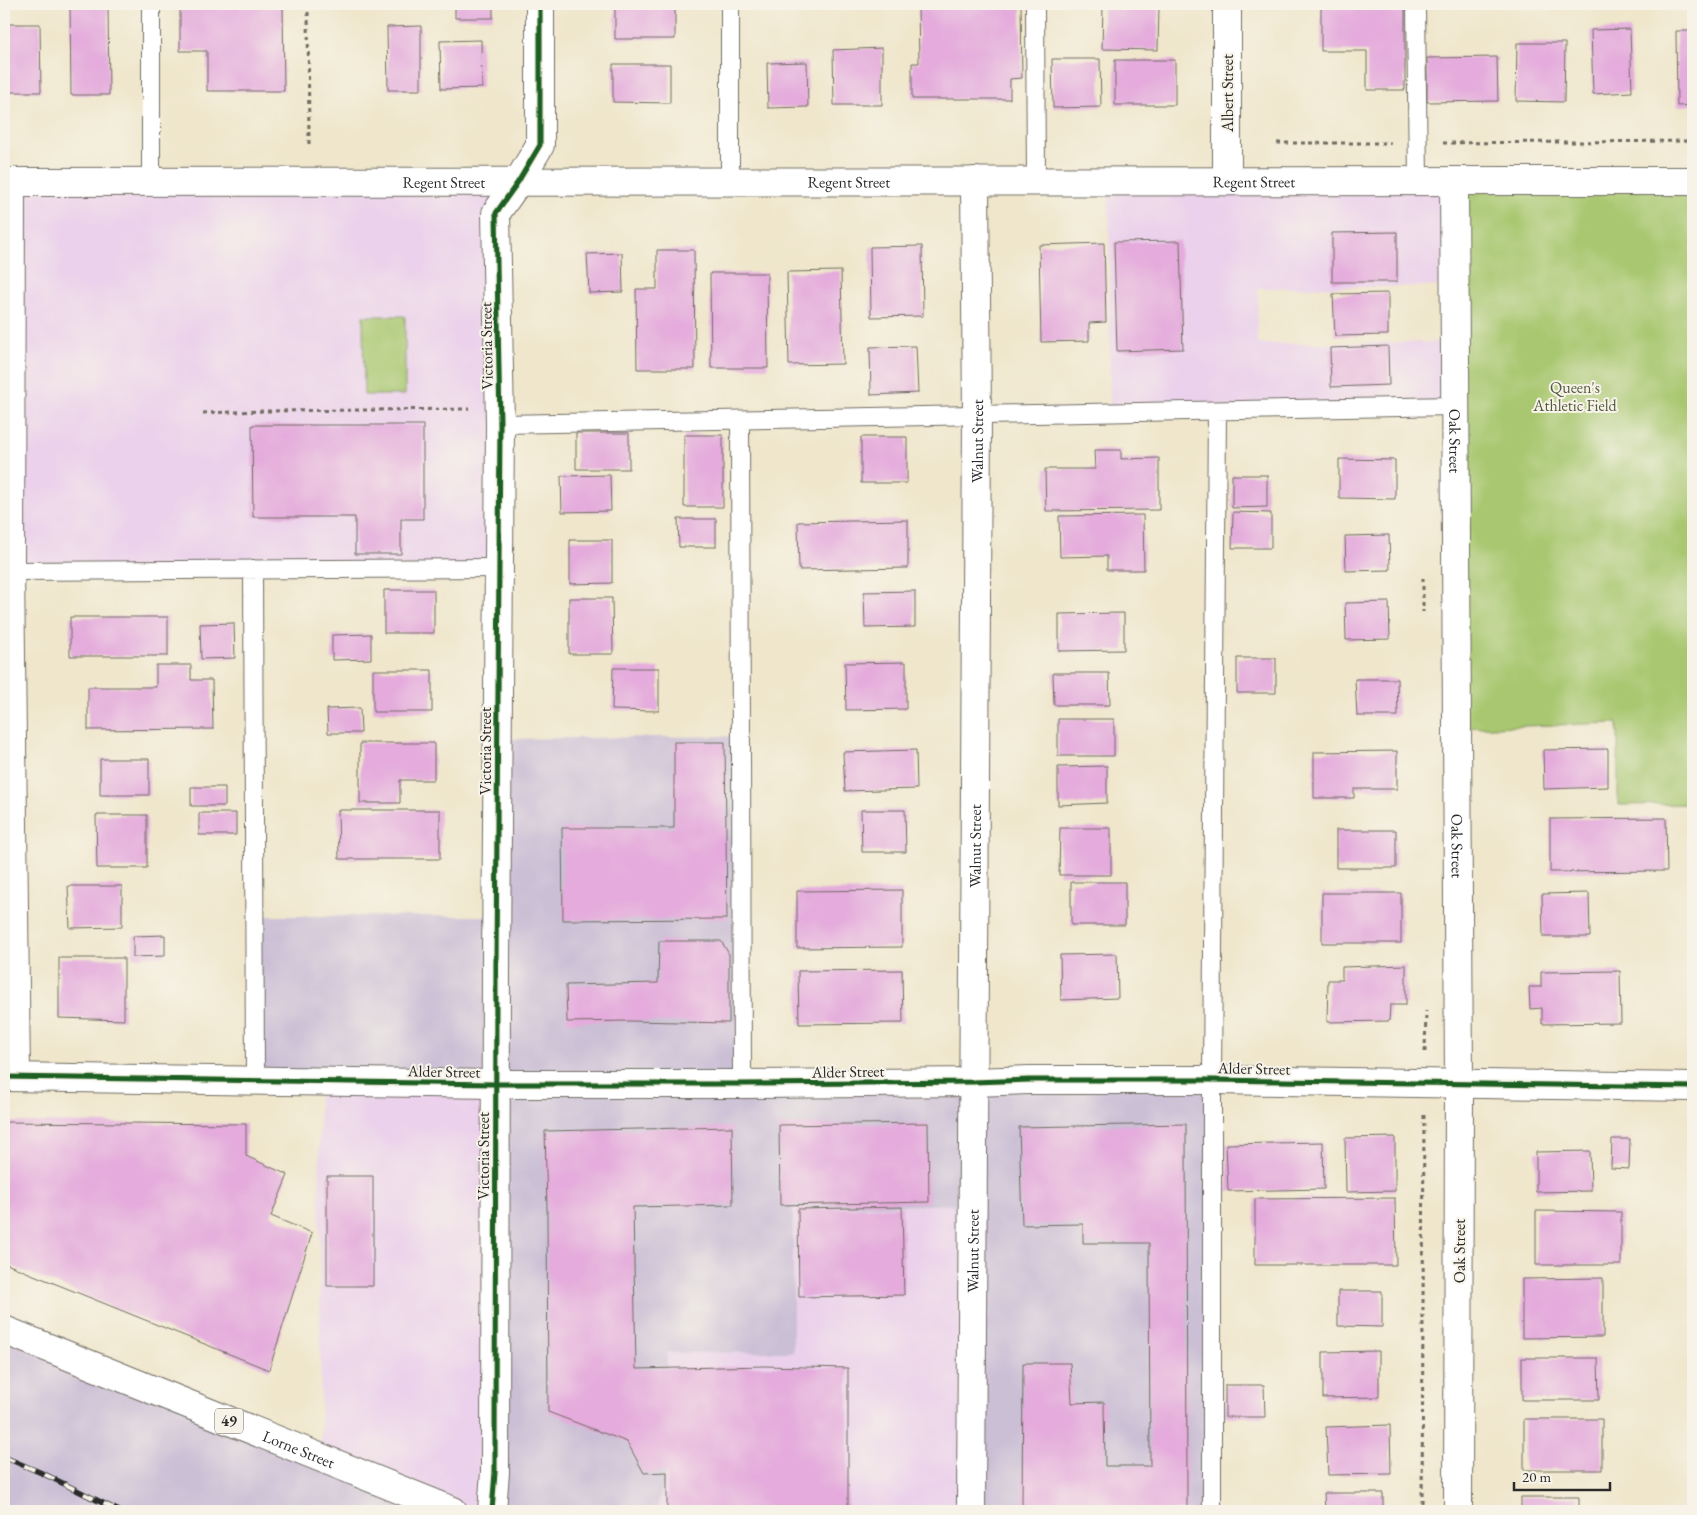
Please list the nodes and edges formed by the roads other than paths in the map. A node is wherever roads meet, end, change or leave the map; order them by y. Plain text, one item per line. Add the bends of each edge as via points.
1 (152, 4) edge
2 (540, 4) edge
3 (730, 4) edge
4 (1035, 4) edge
5 (1227, 4) edge
6 (1416, 4) edge
7 (730, 181) junction
8 (975, 181) junction
9 (1036, 181) junction
10 (1227, 181) junction
11 (1418, 181) junction
12 (1454, 181) junction
13 (1693, 181) edge
14 (7, 182) edge
15 (150, 182) junction
16 (518, 182) junction
17 (1455, 406) junction
18 (1217, 411) junction
19 (976, 415) junction
20 (7, 420) edge
21 (740, 420) junction
22 (500, 424) junction
23 (498, 568) junction
24 (252, 569) junction
25 (10, 571) junction
26 (10, 1077) edge
27 (1212, 1080) junction
28 (255, 1081) junction
29 (973, 1082) junction
30 (495, 1084) junction
31 (742, 1084) junction
32 (1459, 1084) junction
33 (1693, 1087) edge
34 (4, 1330) edge
35 (454, 1511) edge
36 (492, 1511) edge
37 (971, 1511) edge
38 (1212, 1511) edge
39 (1458, 1511) edge

1 - 15 lane
2 - 16 street, Victoria Street via 540,145
3 - 7 lane
4 - 9 lane
5 - 10 street, Albert Street
6 - 11 lane
7 - 8 street, Regent Street
7 - 16 street, Regent Street
8 - 9 street, Regent Street
8 - 19 street, Walnut Street
9 - 10 street, Regent Street
10 - 11 street, Regent Street
11 - 12 street, Regent Street
12 - 13 street, Regent Street
12 - 17 street, Oak Street
14 - 15 street, Regent Street
14 - 20 street
15 - 16 street, Regent Street
16 - 22 street, Victoria Street via 496,213
17 - 18 lane
17 - 32 street, Oak Street
18 - 19 lane
18 - 27 lane
19 - 21 lane
19 - 29 street, Walnut Street
20 - 25 street
21 - 22 lane
21 - 31 lane
22 - 23 street, Victoria Street
23 - 24 lane
23 - 30 street, Victoria Street
24 - 25 lane
24 - 28 lane
25 - 26 street
26 - 28 street, Alder Street
27 - 29 street, Alder Street
27 - 32 street, Alder Street
27 - 38 lane
28 - 30 street, Alder Street
29 - 31 street, Alder Street
29 - 37 street, Walnut Street
30 - 31 street, Alder Street
30 - 36 street, Victoria Street via 495,1472
32 - 33 street, Alder Street
32 - 39 street, Oak Street
34 - 35 street, Lorne Street / 49

